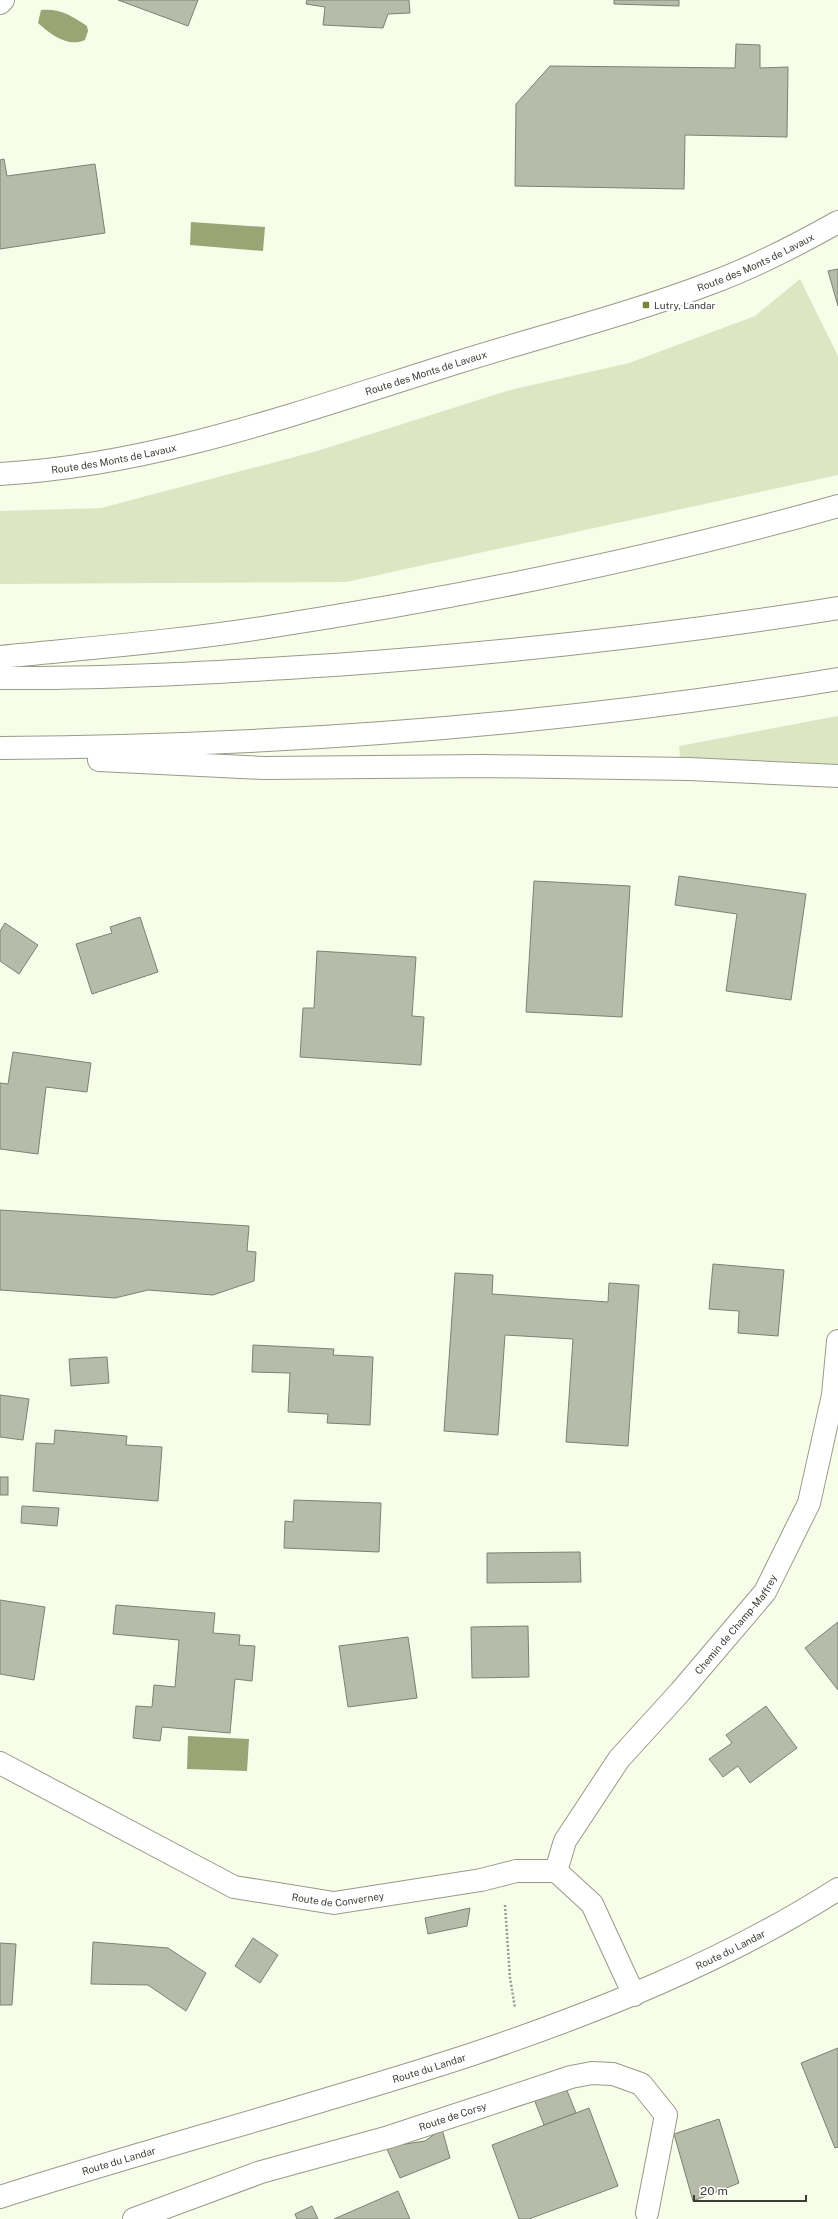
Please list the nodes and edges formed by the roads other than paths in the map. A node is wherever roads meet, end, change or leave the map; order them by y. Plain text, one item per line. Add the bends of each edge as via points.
1 (3, 0) edge
2 (0, 3) edge
3 (838, 222) edge
4 (0, 474) edge
5 (838, 506) edge
6 (838, 608) edge
7 (0, 657) edge
8 (0, 678) edge
9 (838, 679) edge
10 (0, 748) edge
11 (0, 754) edge
12 (838, 776) edge
13 (838, 1341) edge
14 (0, 1763) edge
15 (556, 1871) junction
16 (838, 1889) edge
17 (634, 1995) junction
18 (0, 2197) edge
19 (647, 2213) dead end
20 (134, 2219) edge

1 - 2 main road
3 - 4 main road, Route des Monts de Lavaux via 801,243 712,283 262,423 171,449 45,472
5 - 7 main road via 746,532 622,562 500,587 267,627
6 - 8 main road via 609,640 423,658 233,672
9 - 10 main road via 747,694 612,711 381,734 214,743
11 - 12 main road via 264,768 483,766 689,769
13 - 15 main road, Chemin de Champ-Maffrey via 833,1395 810,1503 766,1592 619,1759 565,1841
14 - 15 main road, Route de Converney via 234,1887 334,1903 481,1880 516,1870
15 - 17 main road via 592,1904
16 - 17 main road, Route du Landar via 725,1953
17 - 18 main road, Route du Landar via 522,2037 383,2084
19 - 20 main road, Route de Corsy via 666,2115 641,2084 613,2074 592,2074 571,2077 389,2137 261,2172

